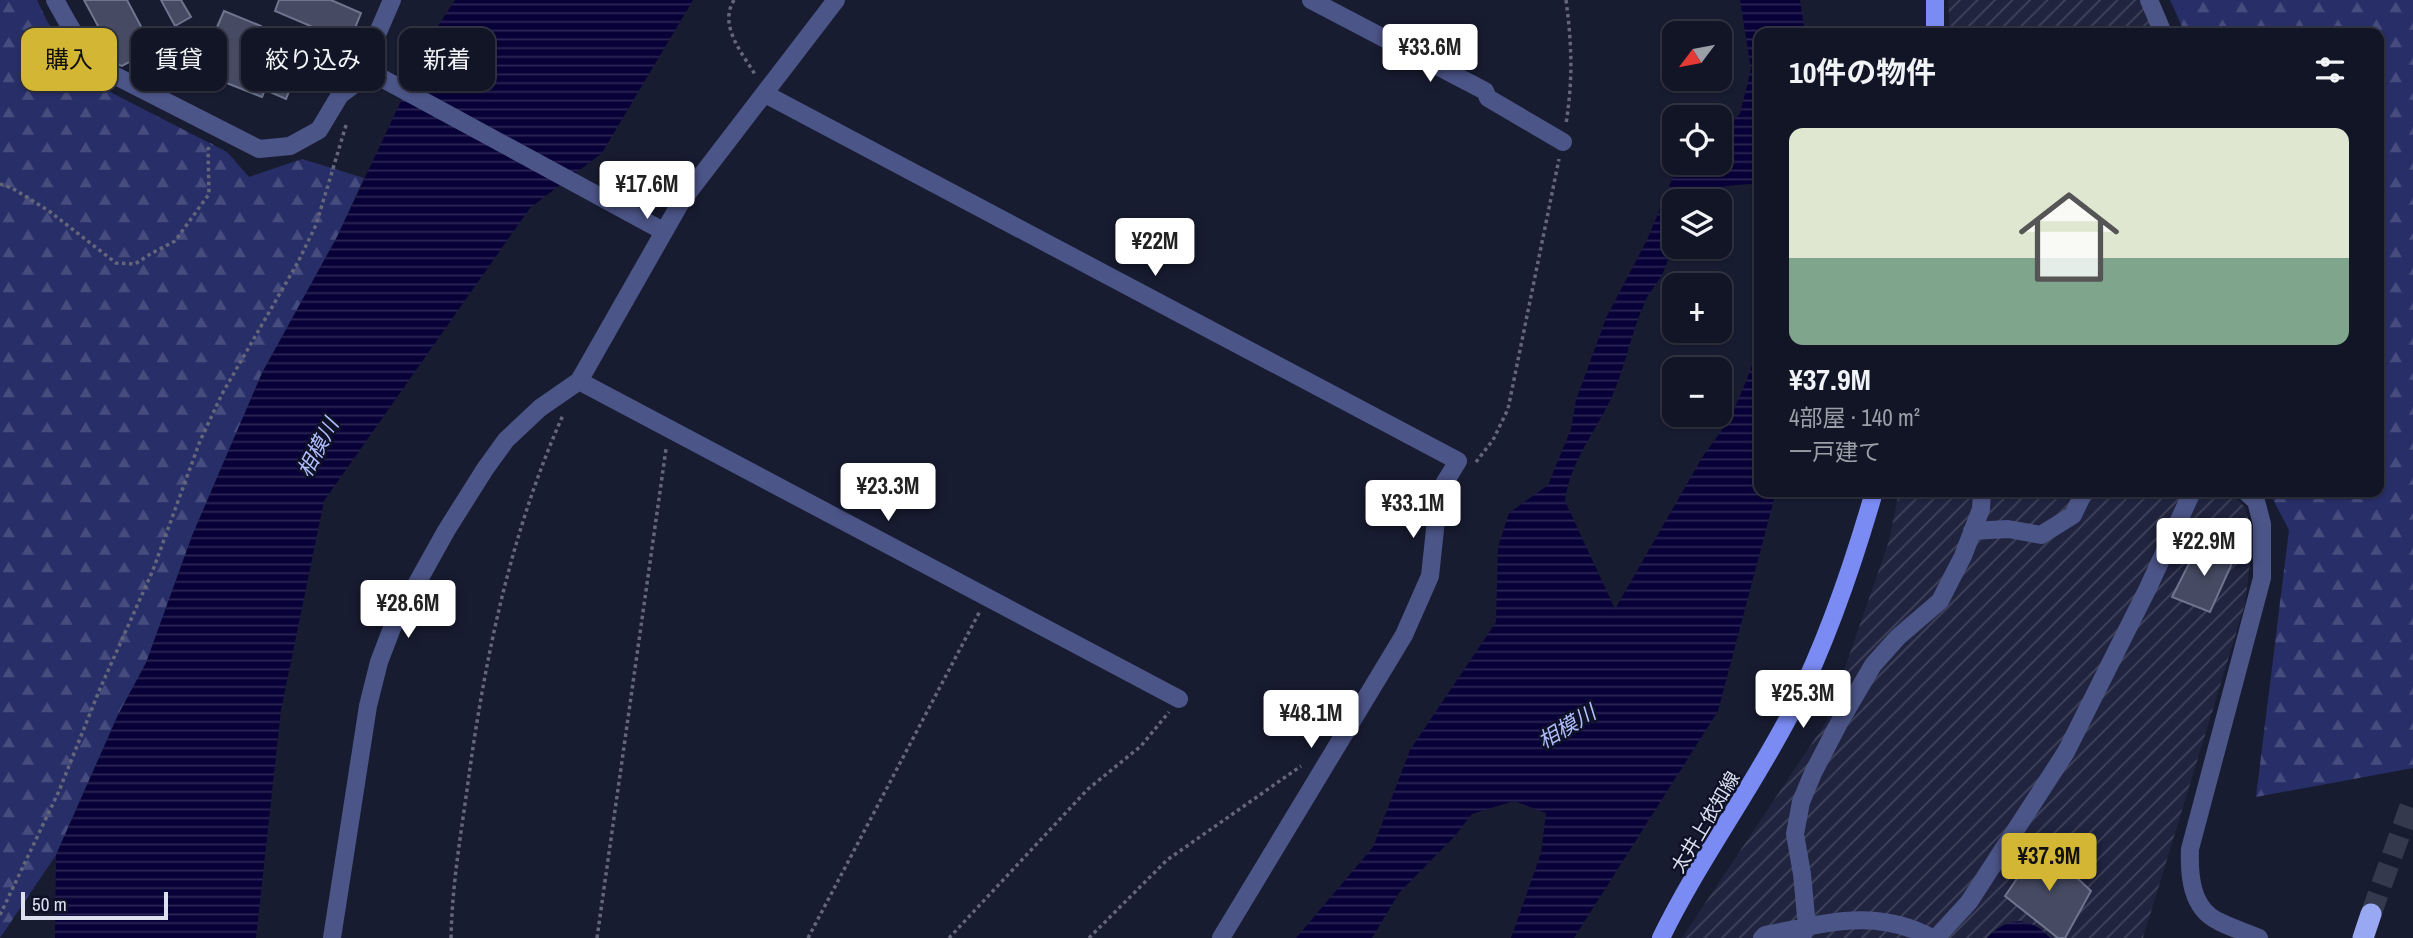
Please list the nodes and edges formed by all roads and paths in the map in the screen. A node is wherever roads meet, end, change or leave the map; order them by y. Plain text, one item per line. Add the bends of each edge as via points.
1 (55, 0) edge
2 (392, 0) edge
3 (734, 0) edge
4 (836, 0) edge
5 (1311, 0) edge
6 (1566, 0) edge
7 (1935, 0) edge
8 (2149, 0) edge
9 (381, 28) edge
10 (1936, 28) edge
11 (2161, 28) edge
12 (385, 85) edge
13 (345, 91) edge
14 (765, 94) junction
15 (347, 120) dead end
16 (229, 134) junction
17 (1563, 142) junction
18 (0, 184) edge
19 (663, 231) junction
20 (579, 381) junction
21 (669, 429) junction
22 (1469, 472) dead end
23 (1872, 497) edge
24 (1982, 497) edge
25 (2082, 497) edge
26 (2190, 497) edge
27 (2252, 497) edge
28 (1972, 531) junction
29 (987, 598) junction
30 (1179, 699) joint
31 (1305, 764) dead end
32 (2371, 914) tunnel mouth
33 (0, 915) edge
34 (1804, 933) edge
35 (332, 938) edge
36 (451, 938) edge
37 (597, 938) edge
38 (808, 938) edge
39 (949, 938) edge
40 (1089, 938) edge
41 (1221, 938) edge
42 (1661, 938) edge
43 (1762, 938) edge
44 (1934, 938) edge
45 (2259, 938) edge
46 (2363, 938) edge

1 - 16 street via 93,61
2 - 9 street
3 - 14 path via 727,22
4 - 14 street
5 - 17 street via 1485,91 1488,99
6 - 17 path via 1573,69
7 - 10 main road
8 - 11 street
12 - 19 street
13 - 16 street via 319,130 290,146 259,149
14 - 19 street
14 - 41 street via 1458,461 1439,492 1430,576 1404,635
15 - 33 path via 316,225 200,441 153,570 59,791
16 - 18 path via 218,136 208,149 209,194 175,241 135,264 116,263 49,211
17 - 22 path via 1508,409 1493,440
19 - 20 street
20 - 21 street
20 - 35 street via 540,408 506,440 446,531 392,628 368,706
20 - 36 path via 545,455 499,606 479,703 452,892
21 - 29 street
21 - 37 path
23 - 42 main road, 太井上依知線 via 1828,630 1794,706
24 - 28 street
25 - 28 street via 2073,515 2041,534 2008,529
26 - 44 street via 2066,752 1969,902
27 - 45 street via 2262,524 2262,578 2190,849 2189,877 2196,900 2215,920
28 - 34 street via 1940,601 1873,665 1805,792 1795,834
29 - 30 street
29 - 38 path
30 - 39 path via 1141,746 1088,789
31 - 40 path via 1167,860
32 - 46 highway
34 - 43 street
34 - 44 street via 1840,920 1889,921

